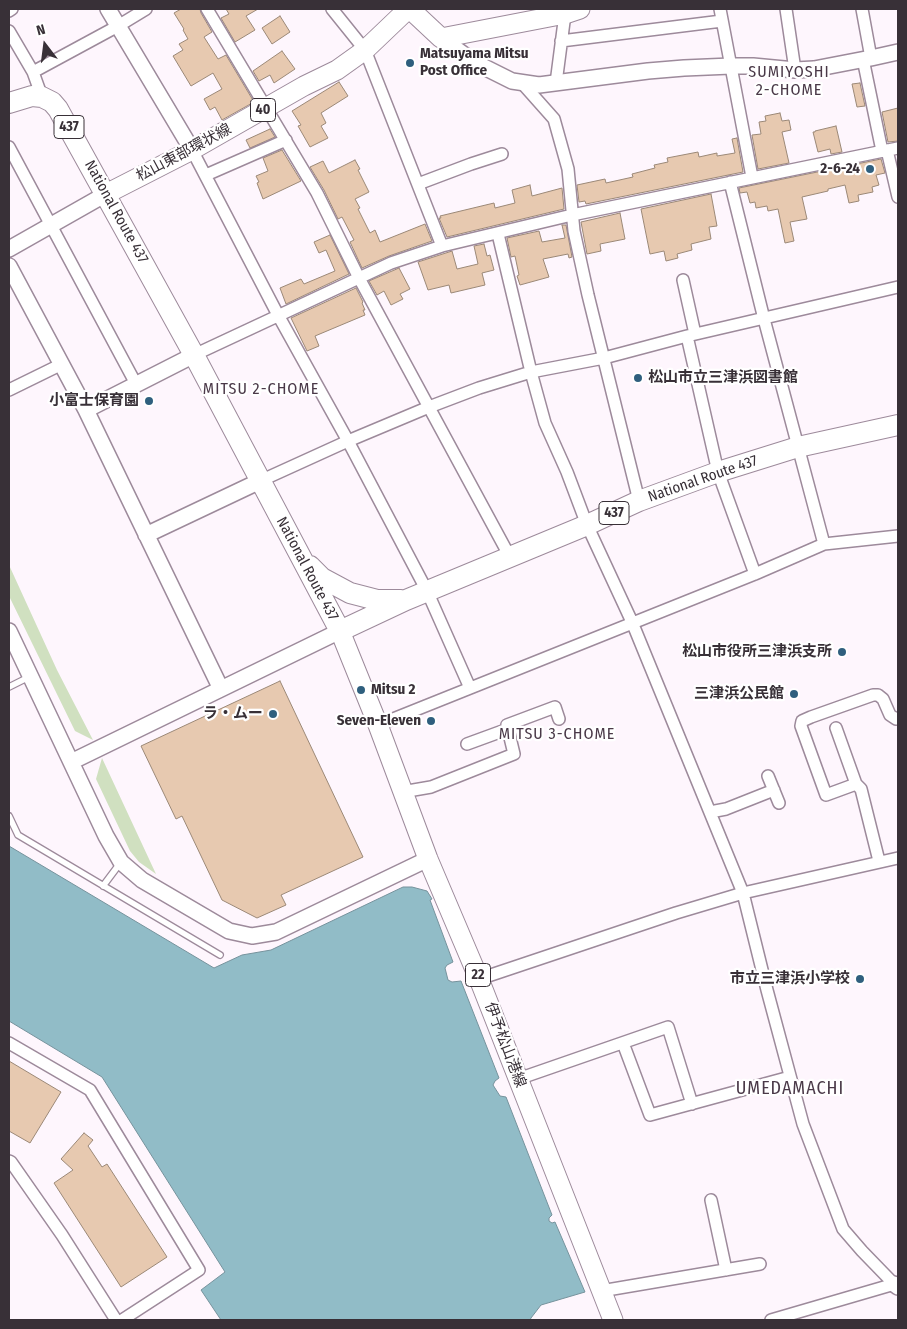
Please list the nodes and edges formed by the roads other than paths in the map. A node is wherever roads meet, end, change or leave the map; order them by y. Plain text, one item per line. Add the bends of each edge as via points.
1 (12, 9) edge
2 (108, 9) edge
3 (146, 9) edge
4 (208, 9) edge
5 (332, 9) edge
6 (409, 9) edge
7 (720, 9) edge
8 (786, 9) edge
9 (862, 9) edge
10 (9, 11) edge
11 (569, 11) edge
12 (722, 21) junction
13 (118, 26) junction
14 (9, 31) edge
15 (441, 38) junction
16 (561, 41) junction
17 (365, 50) junction
18 (898, 52) edge
19 (867, 59) junction
20 (731, 66) junction
21 (795, 70) junction
22 (33, 72) junction
23 (556, 82) junction
24 (522, 83) junction
25 (42, 97) junction
26 (9, 103) edge
27 (267, 107) junction
28 (286, 140) junction
29 (9, 147) edge
30 (192, 150) junction
31 (889, 150) edge
32 (502, 154) dead end
33 (206, 175) junction
34 (752, 177) junction
35 (730, 182) junction
36 (418, 184) junction
37 (106, 194) junction
38 (898, 196) edge
39 (572, 215) junction
40 (51, 224) junction
41 (498, 234) junction
42 (442, 246) junction
43 (9, 249) edge
44 (9, 266) edge
45 (359, 278) junction
46 (683, 280) dead end
47 (898, 288) edge
48 (278, 315) junction
49 (764, 319) junction
50 (691, 335) junction
51 (194, 355) junction
52 (604, 358) junction
53 (62, 364) junction
54 (531, 372) junction
55 (136, 384) junction
56 (9, 390) edge
57 (429, 407) junction
58 (86, 410) junction
59 (898, 425) edge
60 (348, 442) junction
61 (798, 447) junction
62 (718, 472) junction
63 (260, 481) junction
64 (639, 502) junction
65 (587, 525) junction
66 (146, 535) junction
67 (898, 539) edge
68 (824, 544) junction
69 (301, 557) junction
70 (510, 558) junction
71 (755, 574) junction
72 (428, 592) junction
73 (406, 600) junction
74 (632, 622) junction
75 (9, 630) edge
76 (340, 631) junction
77 (30, 676) junction
78 (9, 687) edge
79 (470, 688) junction
80 (221, 689) junction
81 (898, 718) edge
82 (560, 719) dead end
83 (378, 725) junction
84 (836, 728) dead end
85 (508, 729) junction
86 (467, 744) dead end
87 (71, 762) junction
88 (768, 776) dead end
89 (856, 784) junction
90 (774, 790) junction
91 (402, 792) junction
92 (779, 803) dead end
93 (710, 812) junction
94 (9, 816) edge
95 (898, 858) edge
96 (428, 859) junction
97 (879, 861) junction
98 (121, 862) junction
99 (103, 886) junction
100 (743, 893) junction
101 (220, 955) dead end
102 (479, 979) junction
103 (9, 1043) edge
104 (623, 1043) junction
105 (790, 1077) junction
106 (518, 1079) junction
107 (692, 1104) junction
108 (9, 1161) edge
109 (712, 1200) dead end
110 (760, 1264) dead end
111 (726, 1270) junction
112 (897, 1284) edge
113 (602, 1291) junction
114 (116, 1320) edge
115 (122, 1320) edge
116 (613, 1320) edge
117 (771, 1320) edge

1 - 10 street
2 - 13 street
3 - 13 street
4 - 27 street
5 - 17 street
6 - 15 main road, 松山東部環状線 / 40
6 - 17 main road, 松山東部環状線 / 40
7 - 12 street
8 - 21 street
9 - 19 street
11 - 15 main road
11 - 16 street
12 - 16 street
12 - 20 street
13 - 22 street
13 - 30 street
14 - 22 street
15 - 24 street via 474,62
16 - 23 street
17 - 27 main road, 松山東部環状線 / 40 via 338,70
17 - 36 street
18 - 19 street
19 - 21 street
19 - 31 street
20 - 21 street
20 - 23 street via 648,71
20 - 34 street
22 - 25 street
23 - 24 street
24 - 39 street via 554,119 568,169
25 - 26 highway, 437 via 32,96
25 - 37 highway, National Route 437 / 437 via 58,109
27 - 28 street
27 - 30 main road, 松山東部環状線 / 40
28 - 33 street
28 - 45 street via 317,193
29 - 40 street
30 - 33 street
30 - 37 main road, 松山東部環状線 / 40
31 - 34 street
31 - 38 street
32 - 36 street
33 - 48 street
34 - 35 street
35 - 39 street
35 - 49 street
36 - 42 street
37 - 40 street
37 - 51 highway, National Route 437 / 437
39 - 41 street
39 - 52 street
40 - 43 street
40 - 55 street
41 - 42 street
41 - 54 street
42 - 45 street
44 - 53 street
45 - 48 street
45 - 57 street
46 - 50 street
47 - 49 street
48 - 51 street
48 - 60 street
49 - 50 street
49 - 61 street
50 - 52 street
50 - 62 street
51 - 55 street
51 - 63 highway, National Route 437 / 437
52 - 54 street
52 - 64 street
53 - 56 street
53 - 58 street
54 - 57 street
54 - 65 street via 545,423
55 - 58 street
57 - 60 street
57 - 70 street
58 - 66 street
59 - 61 highway, National Route 437 / 437
60 - 63 street
60 - 72 street
61 - 62 highway, National Route 437 / 437
61 - 68 street
62 - 64 highway, National Route 437 / 437
62 - 71 street
63 - 66 street
63 - 69 highway, National Route 437 / 437
64 - 65 highway, National Route 437 / 437
65 - 70 highway, National Route 437 / 437
65 - 74 street
66 - 80 street
67 - 68 street
68 - 71 street
69 - 73 highway via 322,578 350,593 377,600
69 - 76 highway, National Route 437 / 437
70 - 72 highway, National Route 437 / 437
71 - 74 street
72 - 73 highway, National Route 437 / 437
72 - 79 street
73 - 76 highway, National Route 437 / 437
74 - 79 street
74 - 93 street
75 - 77 street
76 - 80 street
76 - 83 main road, 伊予松山港線 / 22
77 - 78 lane
77 - 87 street
79 - 83 street
80 - 87 street
81 - 89 street via 890,715 883,699 873,695 802,721 826,795
82 - 85 street via 555,706 506,725
83 - 91 main road, 伊予松山港線 / 22
84 - 89 street
85 - 86 street
85 - 91 street via 514,754 431,788
87 - 98 street
88 - 90 street
89 - 97 street via 861,789
90 - 92 street
90 - 93 street via 726,810
91 - 96 main road, 伊予松山港線 / 22
93 - 100 street
94 - 99 lane via 18,835
95 - 97 street
96 - 98 street via 276,932 252,936 229,931 142,880
96 - 102 main road, 伊予松山港線 / 22
97 - 100 street
98 - 99 lane
99 - 101 lane
100 - 102 street
100 - 105 street
102 - 106 main road, 伊予松山港線 / 22
103 - 115 street via 90,1090 199,1270
104 - 106 street
104 - 107 street via 650,1115
104 - 107 street via 668,1027
105 - 107 street
105 - 112 street via 803,1124 843,1228
106 - 113 main road, 伊予松山港線 / 22
108 - 114 street via 62,1235
109 - 111 street
110 - 111 street
111 - 113 street
112 - 117 street
113 - 116 main road, 伊予松山港線 / 22

